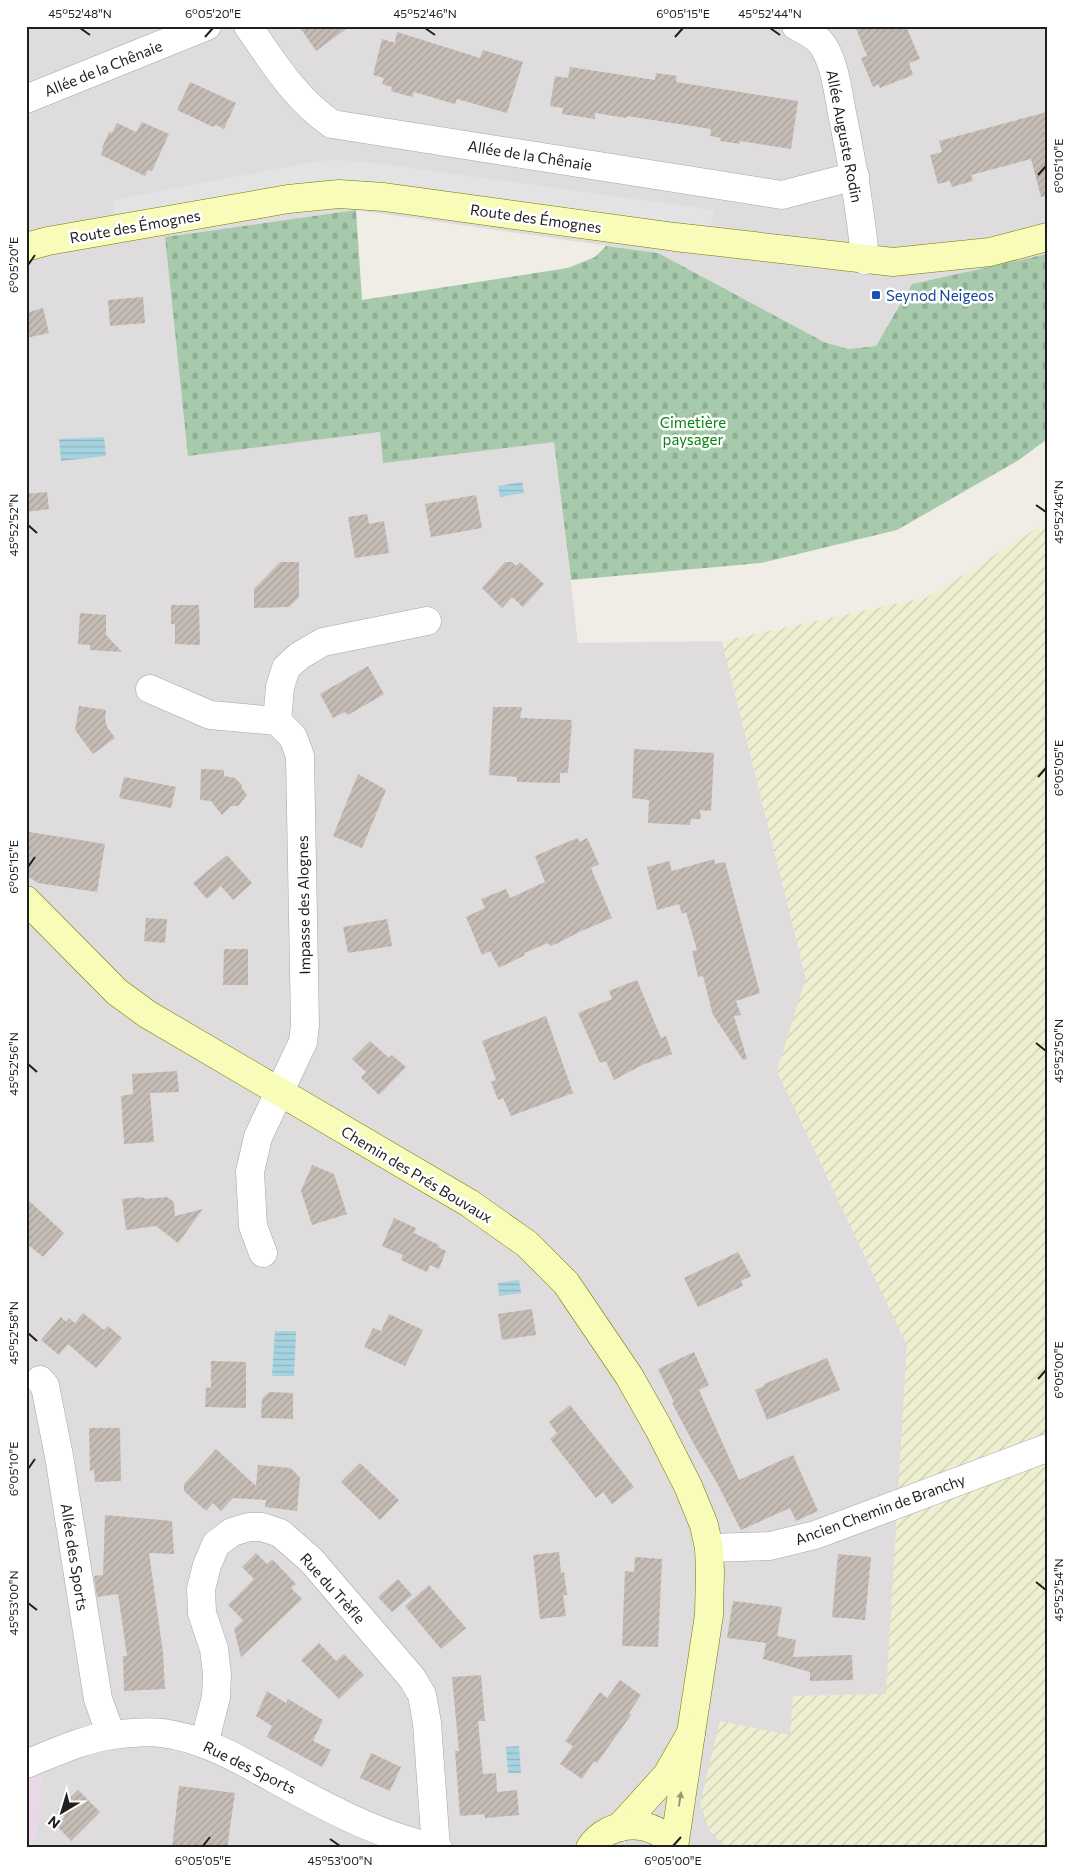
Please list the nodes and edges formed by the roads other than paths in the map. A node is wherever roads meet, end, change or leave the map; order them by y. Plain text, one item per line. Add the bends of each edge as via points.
1 (208, 26) edge
2 (248, 26) edge
3 (796, 26) edge
4 (26, 99) edge
5 (855, 176) junction
6 (1047, 237) edge
7 (26, 247) edge
8 (865, 260) junction
9 (428, 621) dead end
10 (150, 689) dead end
11 (277, 721) junction
12 (26, 900) edge
13 (280, 1092) junction
14 (263, 1253) dead end
15 (40, 1380) dead end
16 (1047, 1448) edge
17 (709, 1548) junction
18 (691, 1733) junction
19 (111, 1735) junction
20 (204, 1744) junction
21 (26, 1764) edge
22 (620, 1827) junction
23 (674, 1847) edge
24 (437, 1848) edge
25 (590, 1848) edge

1 - 4 street, Allée de la Chênaie
2 - 5 street, Allée de la Chênaie via 288,83 317,114 332,124 782,195
3 - 5 street, Allée Auguste Rodin via 818,39 829,58
5 - 8 street, Allée Auguste Rodin
6 - 8 street, Route des Émognes via 990,252 893,262
7 - 8 street, Route des Émognes via 278,201 339,194 403,199
9 - 11 street via 323,642 299,656 286,668 280,687
10 - 11 street via 210,715
11 - 13 street, Impasse des Alognes via 293,737 300,756 305,1024 303,1042
12 - 13 street, Chemin des Prés Bouvaux via 117,992 147,1014
13 - 14 street, Impasse des Alognes via 258,1137 250,1172 253,1226
13 - 17 street, Chemin des Prés Bouvaux via 469,1203 527,1244 566,1284 629,1376 659,1428 688,1486 704,1525
15 - 19 street, Allée des Sports via 45,1386 59,1456 98,1698
16 - 17 street, Ancien Chemin de Branchy via 815,1535 770,1546
17 - 18 street, Chemin des Prés Bouvaux via 708,1615
18 - 22 street via 667,1775
23 -> 18 street, Chemin des Prés Bouvaux
19 - 20 street, Rue des Sports via 162,1733
19 - 21 street, Rue des Sports
20 - 24 street, Rue des Sports via 244,1761 353,1819
20 - 24 street, Rue du Trèfle via 216,1697 218,1674 202,1612 201,1589 207,1565 216,1544 232,1532 262,1527 280,1533 311,1560 419,1690 427,1723
22 - 23 street via 651,1829
22 - 25 street via 602,1835

